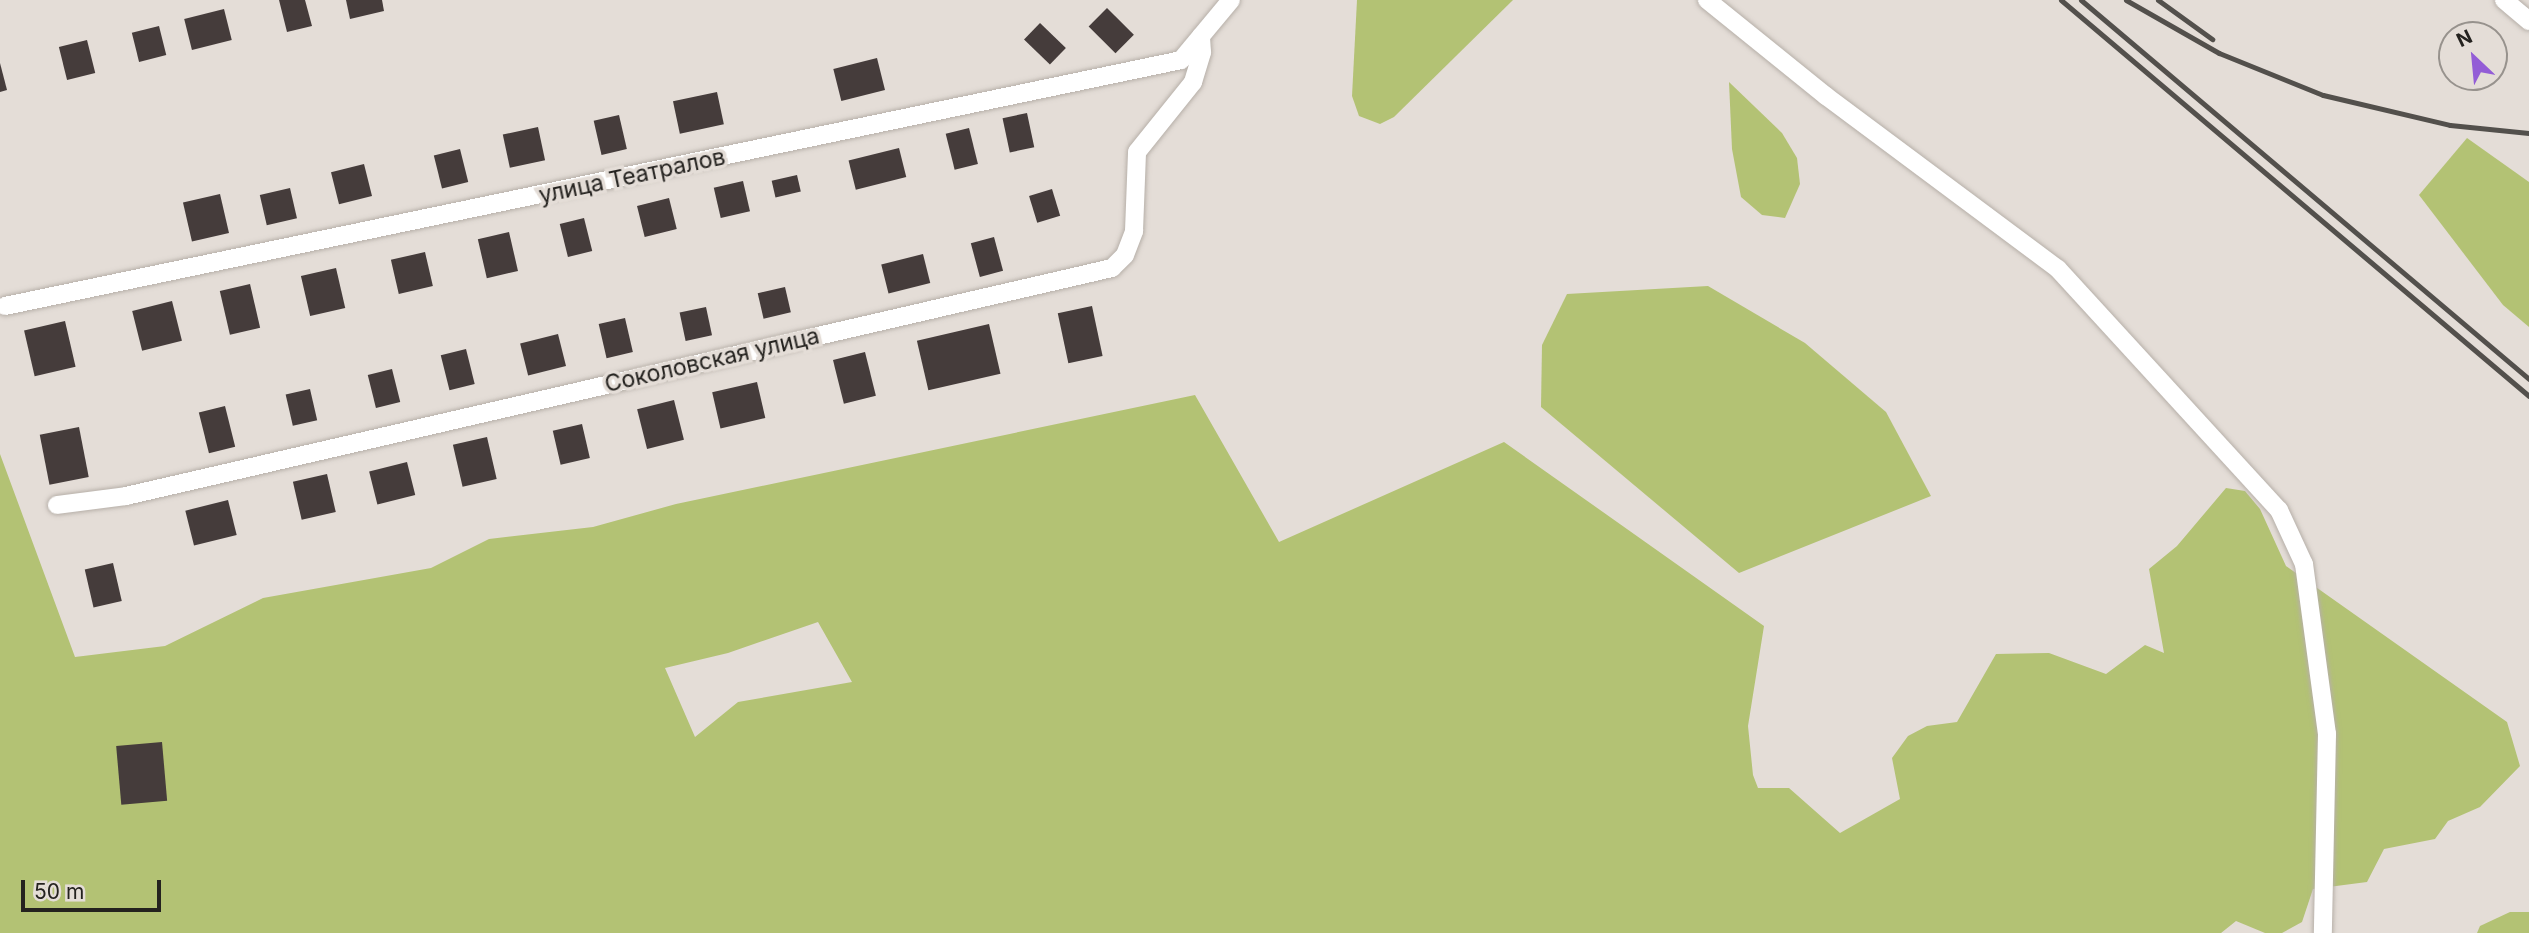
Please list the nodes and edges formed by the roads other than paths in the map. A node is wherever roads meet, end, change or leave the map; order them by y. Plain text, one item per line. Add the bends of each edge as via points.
1 (1231, 0) edge
2 (1707, 0) edge
3 (2504, 0) edge
4 (2529, 21) edge
5 (1201, 36) junction
6 (5, 306) dead end
7 (57, 505) dead end
8 (2323, 933) edge

1 - 5 street, улица Театралов
2 - 8 street via 1826,96 2058,269 2280,510 2304,564 2327,734
3 - 4 street
5 - 6 street, улица Театралов via 1181,60
5 - 7 street, Соколовская улица via 1202,52 1193,82 1137,152 1134,231 1125,255 1112,268 126,496

